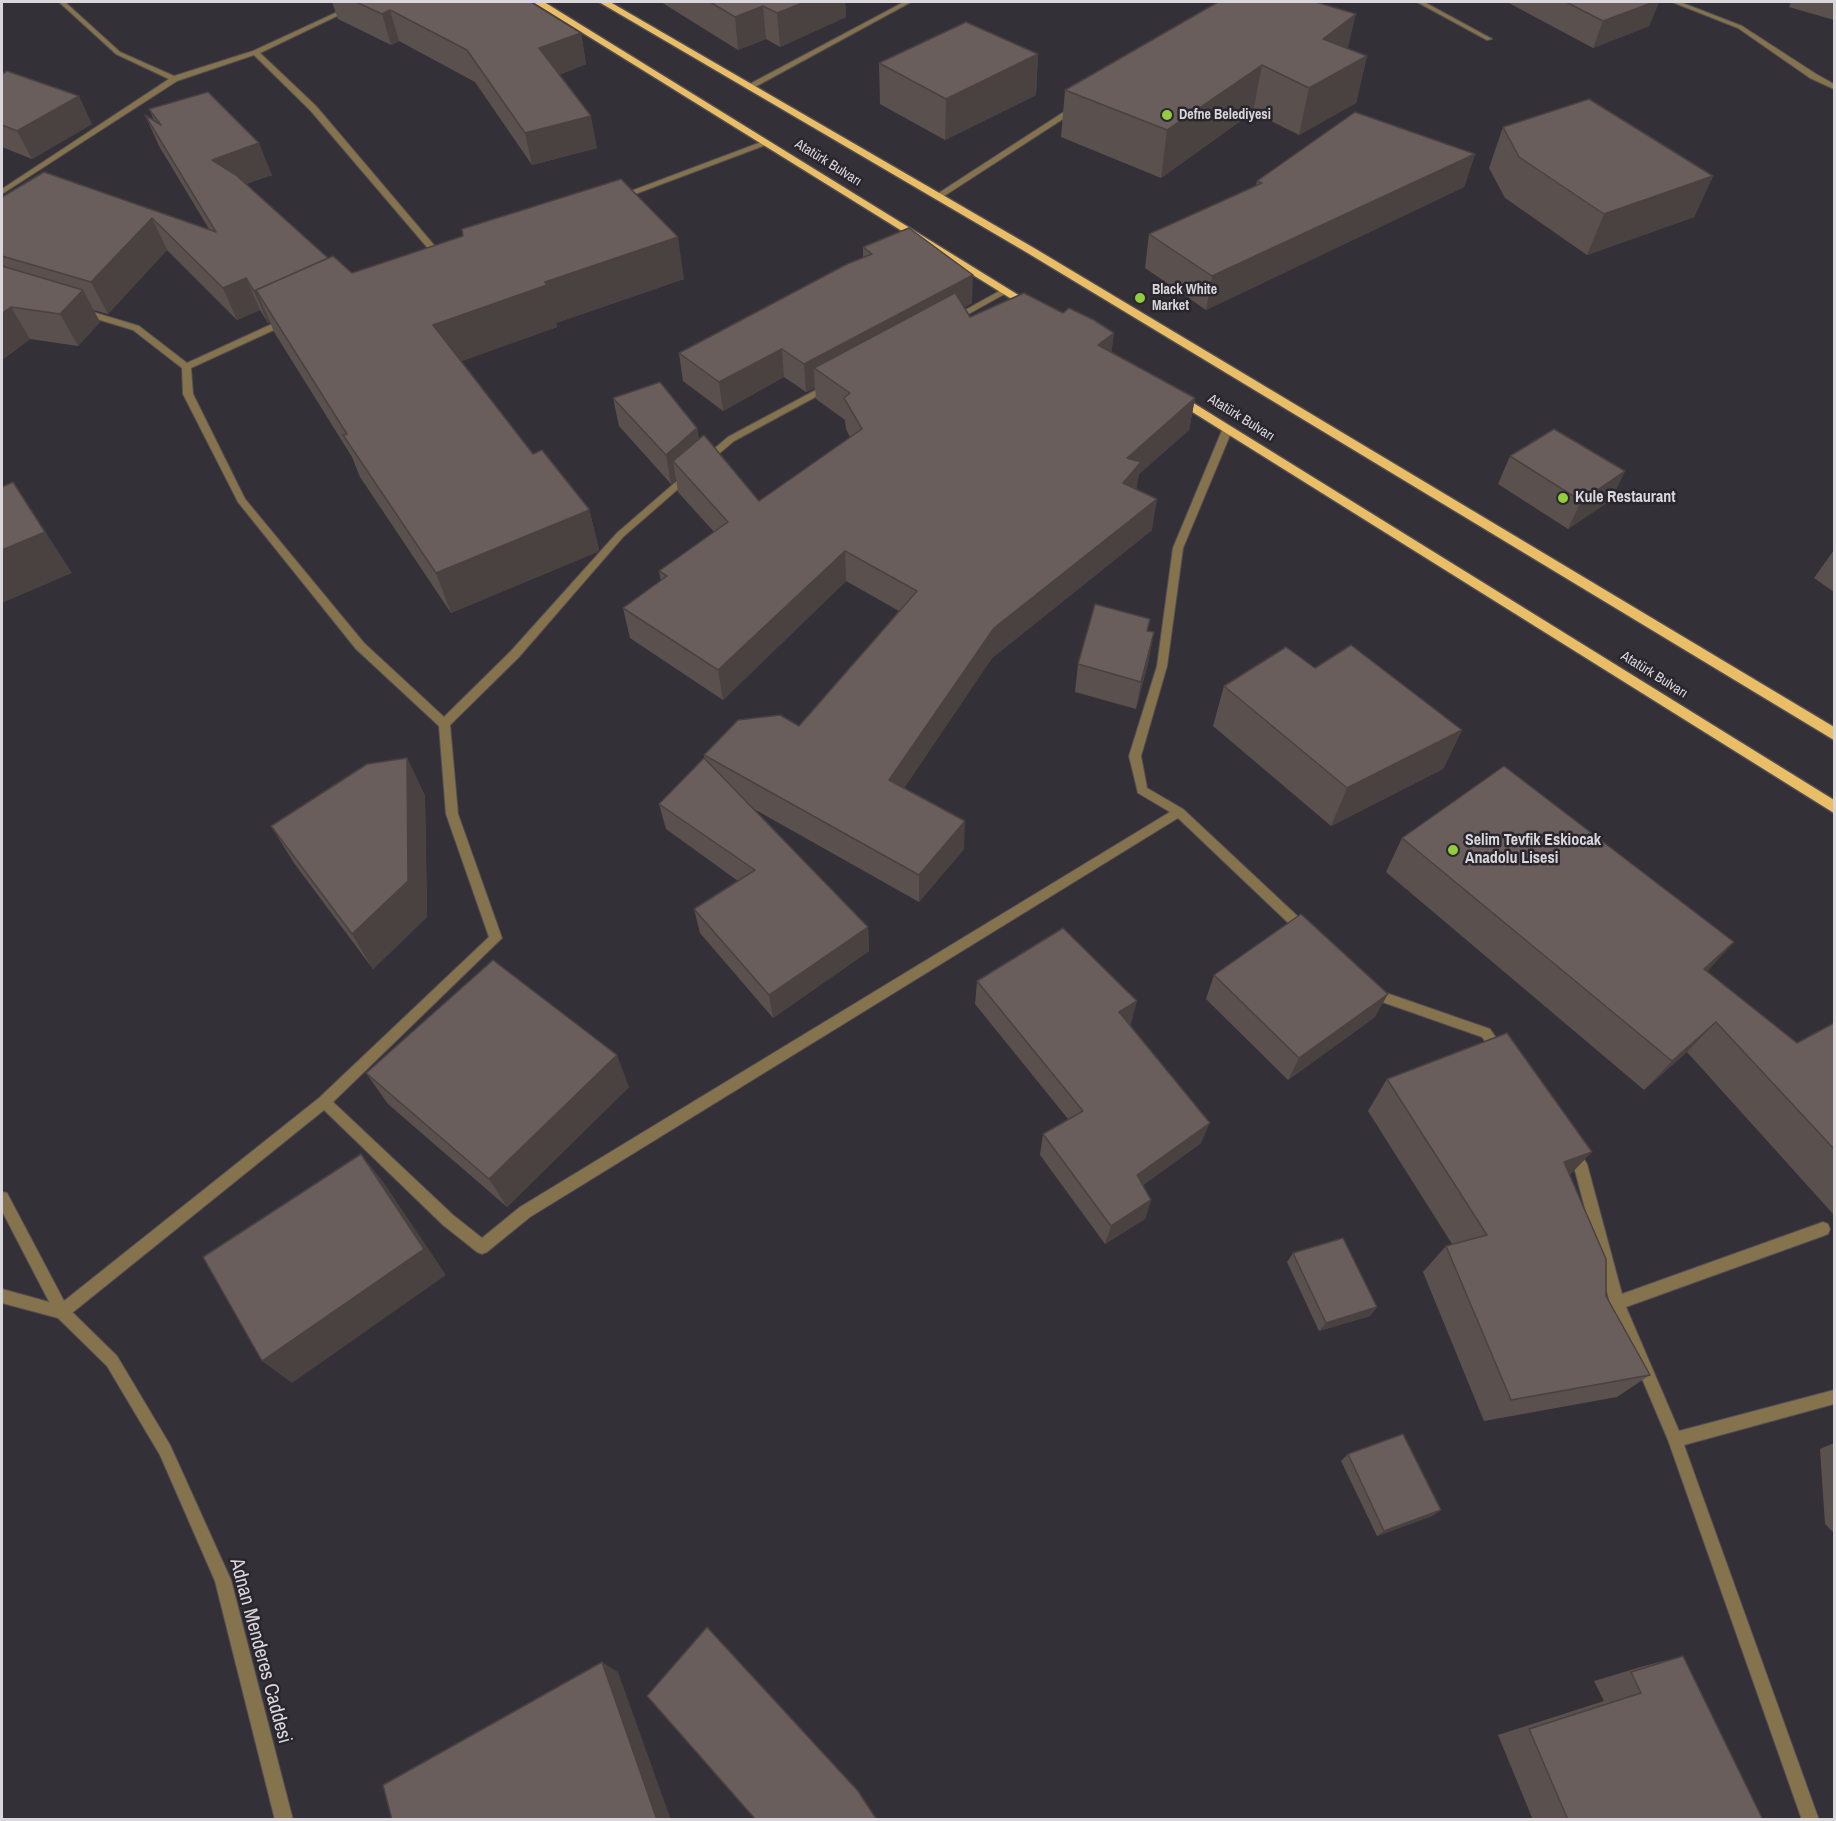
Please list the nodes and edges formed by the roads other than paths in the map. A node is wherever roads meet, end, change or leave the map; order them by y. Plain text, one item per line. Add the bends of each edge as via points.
1 (62, 2) edge
2 (363, 2) edge
3 (538, 2) edge
4 (604, 2) edge
5 (908, 2) edge
6 (1420, 2) edge
7 (1675, 2) edge
8 (1489, 39) dead end
9 (255, 52) junction
10 (174, 79) junction
11 (750, 86) junction
12 (1834, 87) edge
13 (1087, 100) edge
14 (767, 143) junction
15 (2, 192) edge
16 (938, 196) junction
17 (612, 200) edge
18 (447, 248) edge
19 (435, 251) junction
20 (425, 256) edge
21 (1006, 291) junction
22 (69, 307) edge
23 (295, 316) edge
24 (1046, 316) edge
25 (945, 324) edge
26 (186, 367) junction
27 (843, 378) edge
28 (1167, 390) edge
29 (1228, 428) junction
30 (444, 724) junction
31 (1834, 734) edge
32 (1834, 807) edge
33 (1179, 812) junction
34 (1315, 940) edge
35 (1358, 980) edge
36 (1506, 1061) edge
37 (324, 1102) junction
38 (1560, 1136) edge
39 (2, 1198) edge
40 (1823, 1229) dead end
41 (2, 1296) edge
42 (1617, 1303) junction
43 (62, 1312) junction
44 (1834, 1397) edge
45 (1676, 1440) junction
46 (284, 1820) edge
47 (1811, 1820) edge

1 - 10 street via 118,53
2 - 9 street
3 - 14 highway, Atatürk Bulvarı
4 - 11 highway, Atatürk Bulvarı
5 - 11 street
6 - 8 street
7 - 12 street via 1740,27
9 - 10 street
9 - 19 street via 313,108
10 - 15 street
11 - 16 highway, Atatürk Bulvarı
13 - 16 street
14 - 17 street
14 - 21 highway, Atatürk Bulvarı
16 - 31 highway, Atatürk Bulvarı
18 - 19 street
19 - 20 street
21 - 24 highway, Atatürk Bulvarı
21 - 25 street
22 - 26 street via 136,328
23 - 26 street
26 - 30 street via 188,394 241,500 360,646
27 - 30 street via 731,439 620,535 515,654
28 - 29 highway, Atatürk Bulvarı
29 - 32 highway, Atatürk Bulvarı
29 - 33 street via 1178,548 1162,666 1136,756 1142,790
30 - 37 street via 452,814 496,938
33 - 34 street
33 - 37 street via 525,1212 482,1247 448,1220
35 - 36 street via 1375,996 1486,1033
37 - 43 street
38 - 42 street via 1581,1164
39 - 43 street
40 - 42 street
41 - 43 street, Adnan Menderes Caddesi
42 - 45 street
43 - 46 street, Adnan Menderes Caddesi via 112,1361 142,1410 165,1450 223,1580
44 - 45 street
45 - 47 street

